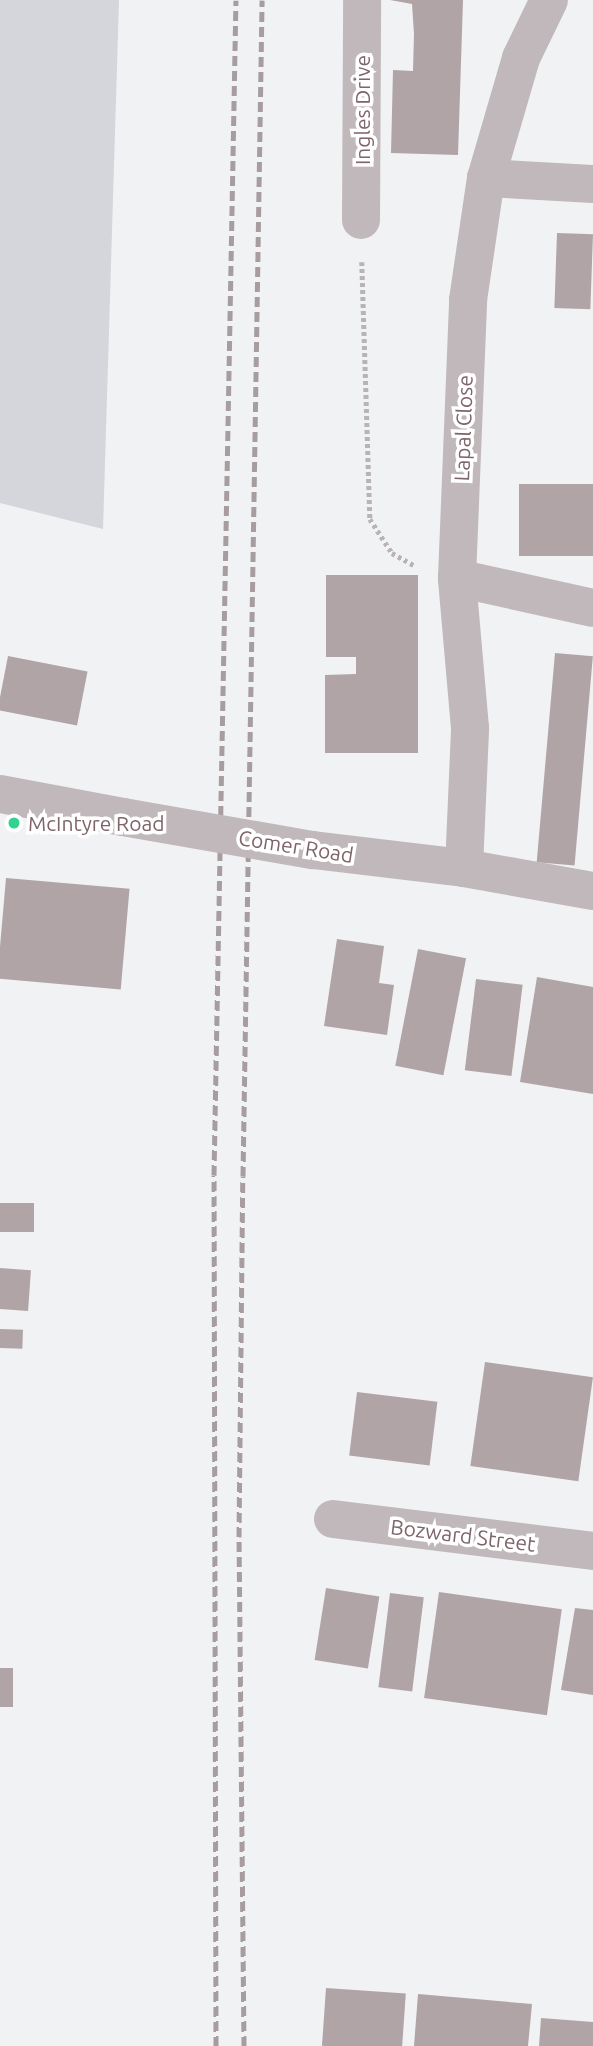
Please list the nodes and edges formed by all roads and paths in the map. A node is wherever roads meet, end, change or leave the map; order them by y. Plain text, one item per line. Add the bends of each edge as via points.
1 (362, 0) edge
2 (549, 0) edge
3 (486, 178) junction
4 (593, 184) edge
5 (361, 220) joint
6 (457, 578) junction
7 (593, 608) edge
8 (0, 794) edge
9 (464, 868) junction
10 (593, 891) edge
11 (333, 1520) dead end
12 (593, 1551) edge

1 - 5 street, Ingles Drive
2 - 3 street, Lapal Close via 521,58
3 - 4 street
3 - 6 street, Lapal Close via 468,300
5 - 6 path via 370,519 392,554 417,568
6 - 7 street
6 - 9 street, Lapal Close via 470,728
8 - 9 street, Comer Road, bridge via 313,850
9 - 10 street, Comer Road
11 - 12 street, Bozward Street

